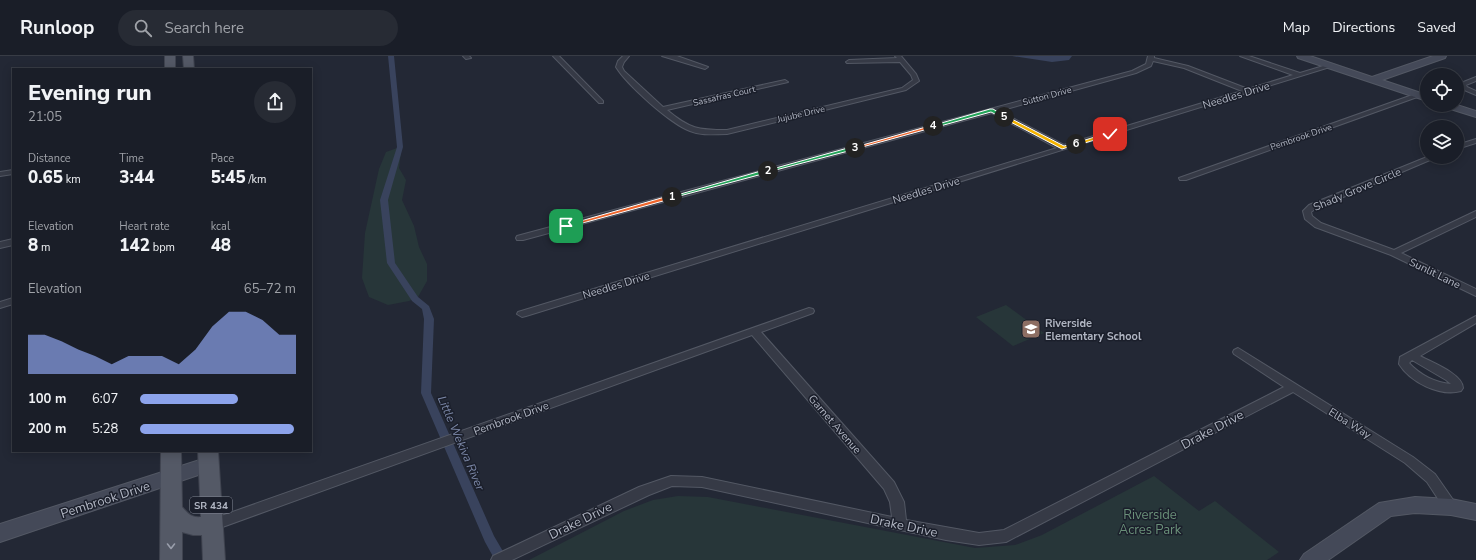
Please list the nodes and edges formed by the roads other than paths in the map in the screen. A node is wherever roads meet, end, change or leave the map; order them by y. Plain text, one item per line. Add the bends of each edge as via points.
1 (170, 56) edge
2 (188, 56) edge
3 (556, 56) edge
4 (626, 56) edge
5 (665, 56) edge
6 (1243, 56) edge
7 (1301, 56) edge
8 (1442, 56) edge
9 (899, 58) edge
10 (1151, 58) edge
11 (849, 62) dead end
12 (1330, 66) junction
13 (705, 67) dead end
14 (170, 68) edge
15 (189, 68) edge
16 (1299, 75) junction
17 (1476, 79) edge
18 (1372, 80) junction
19 (785, 82) dead end
20 (1248, 91) junction
21 (1476, 93) edge
22 (1420, 96) edge
23 (1420, 98) edge
24 (601, 102) dead end
25 (663, 110) junction
26 (992, 110) junction
27 (1464, 110) edge
28 (1476, 114) edge
29 (1476, 141) edge
30 (1464, 144) edge
31 (1063, 148) junction
32 (1420, 162) edge
33 (12, 172) edge
34 (0, 174) edge
35 (1183, 178) dead end
36 (1476, 214) edge
37 (520, 238) dead end
38 (12, 242) edge
39 (0, 244) edge
40 (1394, 253) junction
41 (1476, 293) edge
42 (12, 301) edge
43 (0, 304) edge
44 (809, 311) dead end
45 (522, 314) dead end
46 (1476, 319) edge
47 (754, 331) junction
48 (1238, 352) dead end
49 (1412, 356) dead end
50 (1293, 387) junction
51 (171, 452) edge
52 (209, 458) edge
53 (172, 477) junction
54 (1451, 508) junction
55 (171, 510) junction
56 (1476, 512) edge
57 (212, 524) junction
58 (900, 524) junction
59 (0, 533) edge
60 (172, 560) edge
61 (214, 560) edge
62 (498, 560) edge
63 (1311, 560) edge

1 - 14 main road
2 - 15 main road
3 - 24 street
4 - 25 street via 620,62 622,72
5 - 13 street
6 - 16 street
7 - 12 street
8 - 18 street
9 - 11 street
9 - 25 street, Jujube Drive via 916,81 904,89 727,132 694,131 684,127
10 - 20 street via 1186,67
10 - 26 street, Sutton Drive via 1149,65 1134,72
12 - 16 street, Needles Drive
12 - 18 street
16 - 20 street, Needles Drive
17 - 21 street via 1462,84 1464,88
18 - 22 street
19 - 25 street, Sassafras Court
20 - 31 street, Needles Drive
23 - 35 street, Pembrook Drive
26 - 31 street
26 - 37 street, Sutton Drive
27 - 28 street
29 - 30 street
31 - 45 street, Needles Drive
32 - 40 street, Shady Grove Circle via 1307,211 1308,217 1318,225
33 - 34 street
36 - 40 street
38 - 39 street
40 - 41 street, Sunlit Lane
42 - 43 street
44 - 47 street, Pembrook Drive
46 - 49 street
47 - 57 street, Pembrook Drive
47 - 58 street, Garnet Avenue via 889,486 897,502
48 - 50 street, Elba Way
50 - 54 street, Elba Way via 1409,460 1431,478
50 - 58 street, Drake Drive via 1006,536 979,539
51 - 53 main road
52 - 53 street, Pembrook Drive
52 - 57 main road, SR 434
53 - 55 main road
53 - 59 street, Pembrook Drive
54 - 56 street
54 - 63 street via 1415,505 1386,509
55 - 57 main road via 183,523 196,527
55 -> 60 main road
57 - 61 main road, SR 434
58 - 62 street, Drake Drive via 702,482 671,481 621,501

